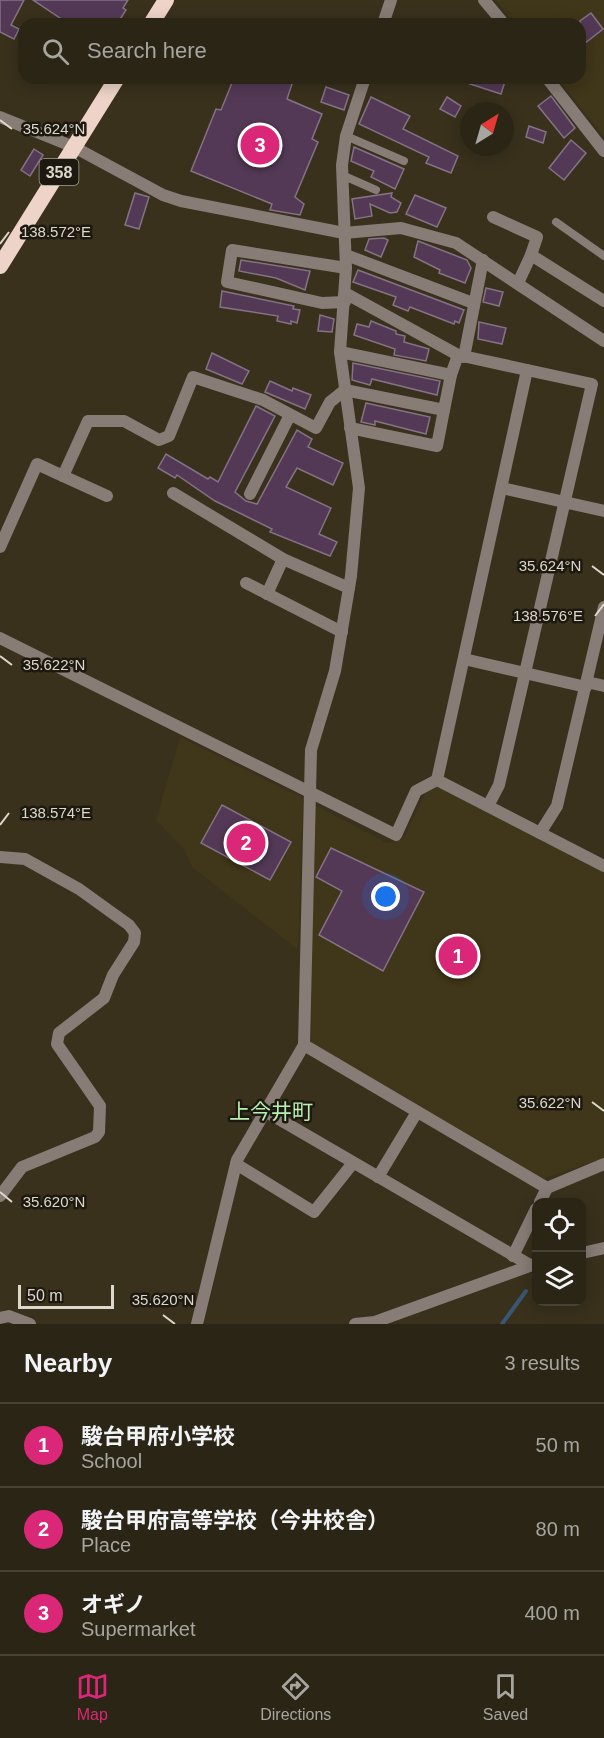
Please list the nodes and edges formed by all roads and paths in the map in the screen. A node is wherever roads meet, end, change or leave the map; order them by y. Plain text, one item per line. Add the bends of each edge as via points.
1 (166, 0) edge
2 (391, 0) edge
3 (485, 0) edge
4 (155, 18) edge
5 (385, 18) edge
6 (499, 18) edge
7 (113, 84) edge
8 (363, 84) edge
9 (552, 84) edge
10 (0, 117) edge
11 (346, 136) junction
12 (74, 147) junction
13 (604, 151) edge
14 (404, 161) dead end
15 (342, 175) junction
16 (376, 190) dead end
17 (493, 216) dead end
18 (556, 222) dead end
19 (344, 233) junction
20 (531, 255) junction
21 (604, 256) edge
22 (483, 260) junction
23 (346, 261) junction
24 (0, 266) edge
25 (518, 283) junction
26 (345, 298) junction
27 (604, 301) edge
28 (473, 303) junction
29 (604, 341) edge
30 (340, 352) junction
31 (461, 356) junction
32 (527, 370) junction
33 (451, 375) junction
34 (345, 390) junction
35 (444, 410) junction
36 (290, 415) junction
37 (350, 428) junction
38 (63, 476) junction
39 (502, 488) junction
40 (173, 493) dead end
41 (250, 494) dead end
42 (107, 496) dead end
43 (565, 502) junction
44 (604, 511) edge
45 (0, 547) edge
46 (283, 559) junction
47 (246, 583) dead end
48 (349, 588) junction
49 (267, 594) junction
50 (604, 607) edge
51 (342, 632) junction
52 (0, 638) edge
53 (464, 659) junction
54 (525, 673) junction
55 (586, 684) junction
56 (604, 686) edge
57 (437, 780) junction
58 (309, 791) junction
59 (488, 806) junction
60 (540, 832) junction
61 (0, 857) edge
62 (603, 862) edge
63 (304, 1045) junction
64 (265, 1111) junction
65 (417, 1112) junction
66 (353, 1163) junction
67 (236, 1164) junction
68 (604, 1164) edge
69 (378, 1177) junction
70 (547, 1188) junction
71 (0, 1196) edge
72 (542, 1198) edge
73 (532, 1219) edge
74 (604, 1248) edge
75 (586, 1252) edge
76 (513, 1256) junction
77 (532, 1265) edge
78 (532, 1265) edge
79 (0, 1318) edge
80 (30, 1324) edge
81 (197, 1324) edge
82 (355, 1324) edge

1 - 4 highway
2 - 5 street
3 - 6 street
7 - 12 highway, 358
8 - 11 street
9 - 13 street
10 - 12 street
11 - 14 lane
11 - 15 street
12 - 19 street via 181,201
12 - 24 highway, 358
15 - 16 lane
15 - 19 street
17 - 20 street via 537,237
18 - 21 lane
19 - 22 street via 401,228 456,243
19 - 23 street
20 - 25 street
20 - 27 street
22 - 25 street
22 - 28 street
23 - 26 street
23 - 26 street via 232,249 227,282 322,303
23 - 28 street
25 - 29 street
26 - 30 street
26 - 31 street
28 - 31 street
30 - 33 street
30 - 34 street
31 - 32 street
31 - 33 street
32 - 39 street
32 - 43 street via 592,384
33 - 35 street
34 - 35 street
34 - 36 street via 330,402 316,428
34 - 37 street
35 - 37 street via 437,446
36 - 38 street via 263,400 193,377 169,436 159,440 124,421 88,421
36 - 41 street
37 - 48 street via 359,488
38 - 42 street
38 - 45 street via 37,465
39 - 43 street
39 - 53 street
40 - 46 street
43 - 44 street
43 - 54 street
46 - 48 street
46 - 49 street
47 - 49 street
48 - 51 street
49 - 51 street
50 - 55 street
51 - 58 street via 335,671 311,750
52 - 58 street
53 - 54 street
53 - 57 street
54 - 55 street
54 - 59 street via 499,785
55 - 56 street
55 - 60 street via 557,806
57 - 58 street via 416,791 396,835
57 - 59 street
58 - 63 street
59 - 60 street
60 - 62 street
61 - 71 street via 25,859 79,889 135,933 104,998 59,1033 57,1044 100,1106 99,1132 22,1167
63 - 64 street
63 - 65 street
64 - 66 street
64 - 67 street
65 - 69 street
65 - 70 street
66 - 67 street via 314,1212
66 - 69 street
67 - 81 street
68 - 70 street
69 - 76 street
70 - 72 street
73 - 76 street
74 - 75 street
76 - 77 street
78 - 82 street via 375,1322
79 - 80 street via 9,1316

